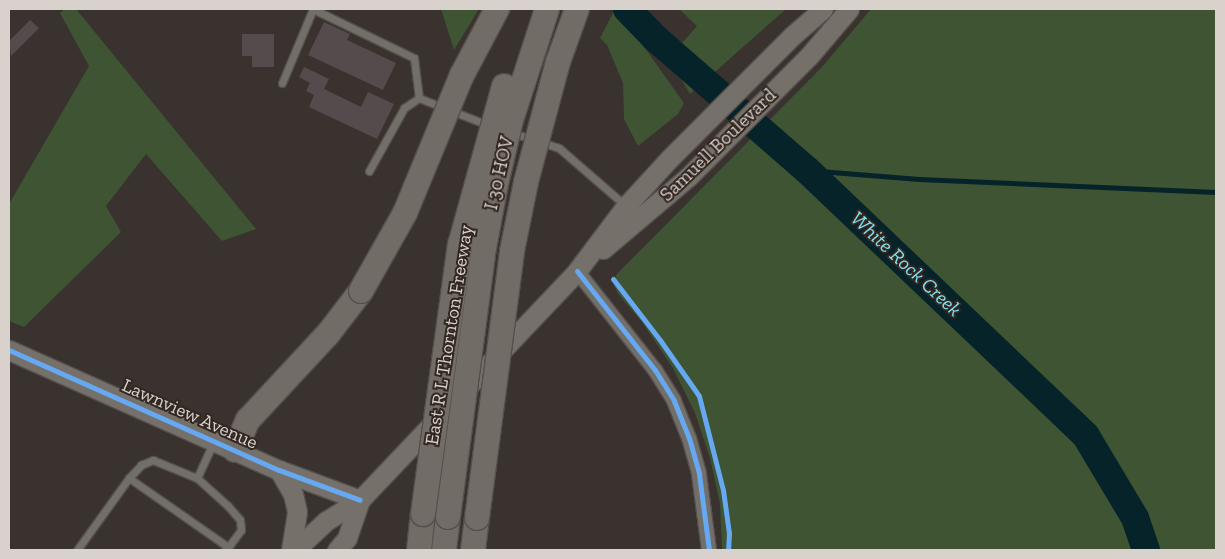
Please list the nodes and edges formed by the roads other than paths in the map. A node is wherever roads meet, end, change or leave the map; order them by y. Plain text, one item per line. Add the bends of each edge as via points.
1 (497, 9) edge
2 (531, 9) edge
3 (546, 9) edge
4 (577, 9) edge
5 (823, 9) edge
6 (849, 9) edge
7 (282, 83) dead end
8 (419, 98) junction
9 (369, 171) dead end
10 (626, 206) junction
11 (577, 271) junction
12 (9, 350) edge
13 (224, 446) junction
14 (279, 470) junction
15 (129, 478) junction
16 (197, 478) junction
17 (360, 500) junction
18 (226, 549) edge
19 (77, 550) edge
20 (293, 550) edge
21 (337, 550) edge
22 (418, 550) edge
23 (444, 550) edge
24 (473, 550) edge
25 (709, 550) edge

1 - 13 highway, bridge via 462,76 406,213 361,291 328,334
2 - 22 highway, East R L Thornton Freeway, bridge via 495,116 460,244
3 - 23 highway, I 30 HOV, bridge via 511,120 496,184 484,248
4 - 24 highway, bridge via 558,62 526,182 512,251
5 - 10 main road, Samuell Boulevard via 792,36
6 - 11 main road, Samuell Boulevard via 809,56 688,177
7 - 8 lane via 313,9 414,58
8 - 9 lane via 404,108
8 - 10 lane via 463,117 559,148
10 - 11 main road, Samuell Boulevard
11 - 17 main road, Samuell Boulevard
11 - 25 street via 656,370 674,402 699,474
12 - 13 main road, Lawnview Avenue
13 - 14 main road, Lawnview Avenue
13 - 16 lane
14 - 17 main road, Lawnview Avenue
14 - 20 main road via 293,494 297,512
15 - 16 lane via 141,465 153,460
15 - 18 lane
15 - 19 lane
16 - 18 lane via 240,520 241,530
17 - 20 main road, Samuell Boulevard via 326,521
17 - 21 main road, Samuell Boulevard via 347,538

